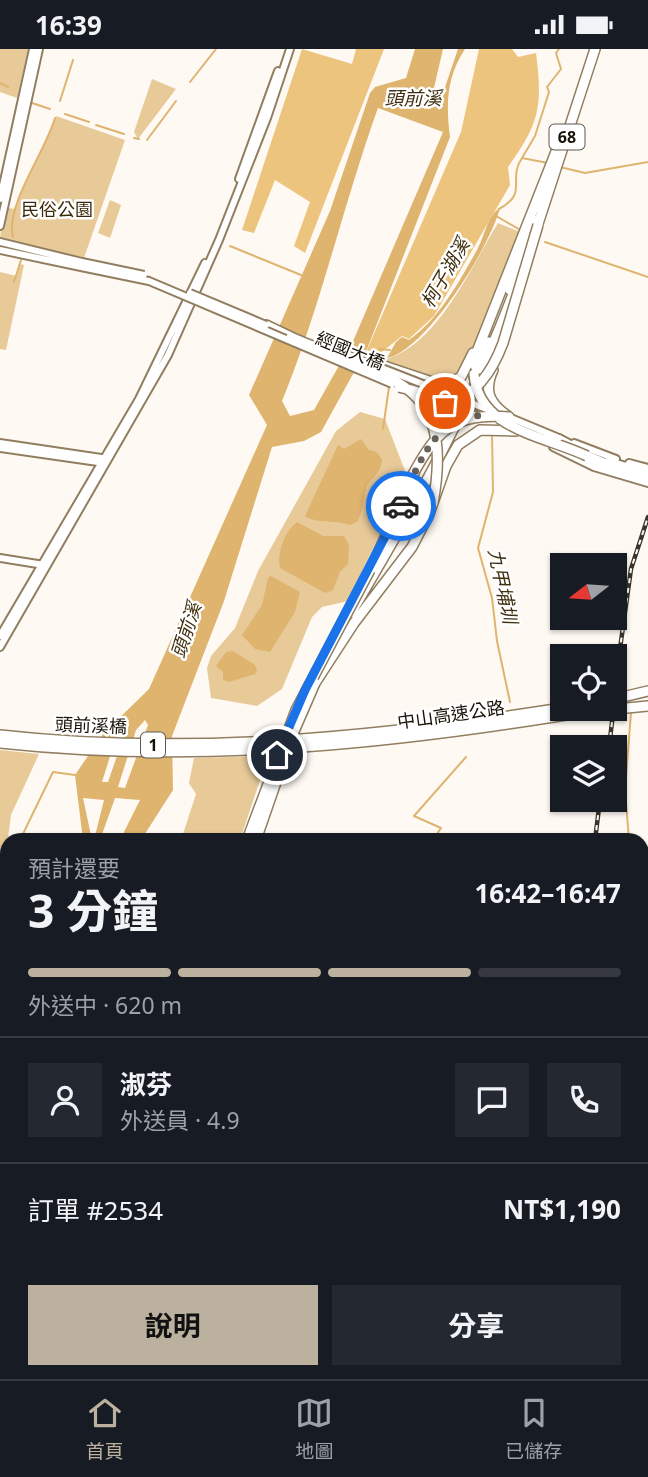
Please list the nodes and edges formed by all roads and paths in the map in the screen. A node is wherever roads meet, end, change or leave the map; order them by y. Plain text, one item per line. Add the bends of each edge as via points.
1 (33, 49) edge
2 (39, 49) edge
3 (288, 49) edge
4 (592, 49) edge
5 (561, 139) junction
6 (0, 199) edge
7 (538, 225) junction
8 (0, 226) edge
9 (0, 242) edge
10 (0, 250) edge
11 (81, 265) junction
12 (512, 290) junction
13 (490, 317) junction
14 (266, 324) junction
15 (364, 361) junction
16 (496, 362) junction
17 (400, 387) junction
18 (454, 397) junction
19 (478, 416) junction
20 (509, 417) junction
21 (516, 431) junction
22 (539, 439) junction
23 (0, 445) edge
24 (106, 461) junction
25 (648, 470) edge
26 (625, 472) junction
27 (411, 478) junction
28 (648, 481) edge
29 (433, 503) junction
30 (383, 554) junction
31 (0, 560) edge
32 (43, 566) junction
33 (370, 570) junction
34 (0, 636) edge
35 (0, 647) edge
36 (316, 683) junction
37 (648, 698) edge
38 (627, 699) edge
39 (627, 702) edge
40 (627, 704) edge
41 (550, 710) edge
42 (550, 717) edge
43 (0, 735) edge
44 (0, 743) edge
45 (305, 744) junction
46 (250, 833) edge
47 (258, 833) edge

1 - 6 main road
2 - 8 main road
3 - 24 main road via 267,118 158,375
4 - 5 highway, 68
4 - 7 highway, 68
5 - 12 highway, 68
5 - 13 highway
7 - 12 highway, 68, bridge
7 - 16 highway, bridge
9 - 11 main road
10 - 11 main road
11 - 14 main road, 經國大橋, bridge via 152,277
11 - 17 main road, 經國大橋, bridge via 149,281
12 - 30 highway, 68 via 467,395
13 - 15 highway, bridge via 466,370 450,384 438,386
13 - 26 highway, bridge via 475,366 484,406 507,424
14 - 15 main road, 經國大橋, bridge
14 - 29 highway, bridge via 398,383 424,403 432,416 439,451
15 - 18 main road, 經國大橋, bridge
16 - 18 highway, bridge via 475,388
16 - 20 highway, bridge via 488,392 493,405
17 - 18 highway, bridge via 442,399
17 - 19 main road, 經國大橋, bridge
17 - 27 highway, bridge via 420,403 431,423 431,436
18 - 20 main road, 經國大橋, bridge
19 - 20 highway, bridge
19 - 21 main road, 經國大橋, bridge
19 - 27 highway, bridge via 458,421 440,433
20 - 25 main road, 經國大橋, bridge
21 - 22 main road, 經國大橋, bridge
21 - 29 highway, bridge via 488,428 468,436 446,466
22 - 26 main road, 經國大橋, bridge
22 - 28 main road, bridge via 594,467
23 - 24 main road
24 - 32 main road
26 - 28 main road, 經國大橋
27 - 33 highway
29 - 36 highway via 406,556 354,623
30 - 33 highway, 68
30 - 36 highway, 68, bridge
31 - 32 main road
32 - 34 main road
32 - 35 main road
33 - 46 highway, 68, bridge via 296,710
36 - 47 highway, 68, bridge
37 - 38 highway
37 - 39 highway
37 - 40 highway
41 - 45 highway, 中山高速公路 / 1
42 - 45 highway, 中山高速公路 / 1 via 463,731
43 - 45 highway, 頭前溪橋 / 1 via 160,745
44 - 45 highway, 頭前溪橋 / 1, bridge via 159,752

